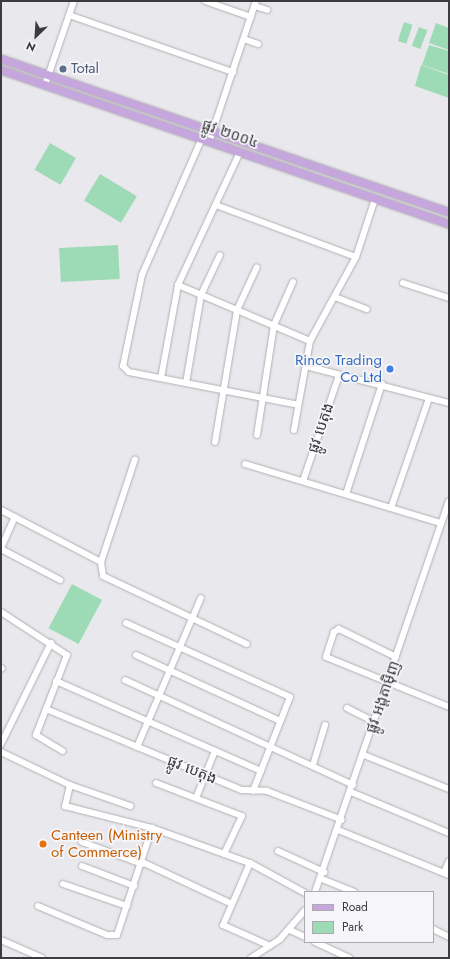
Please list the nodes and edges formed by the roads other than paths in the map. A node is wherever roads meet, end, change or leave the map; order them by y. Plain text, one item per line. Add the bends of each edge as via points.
1 (74, 1) edge
2 (205, 1) edge
3 (256, 3) edge
4 (267, 10) dead end
5 (69, 15) junction
6 (251, 17) junction
7 (244, 39) junction
8 (258, 44) dead end
9 (1, 59) edge
10 (1, 70) edge
11 (232, 72) junction
12 (48, 75) junction
13 (45, 85) junction
14 (209, 130) junction
15 (206, 140) junction
16 (240, 152) junction
17 (375, 199) junction
18 (216, 205) junction
19 (449, 212) edge
20 (449, 224) edge
21 (220, 255) dead end
22 (356, 257) junction
23 (257, 267) dead end
24 (293, 282) dead end
25 (404, 284) dead end
26 (178, 285) junction
27 (201, 295) junction
28 (335, 297) junction
29 (449, 298) edge
30 (367, 309) dead end
31 (237, 310) junction
32 (274, 326) junction
33 (310, 341) junction
34 (306, 366) junction
35 (339, 375) junction
36 (161, 378) junction
37 (186, 383) junction
38 (382, 384) junction
39 (224, 391) junction
40 (263, 398) junction
41 (429, 398) junction
42 (449, 403) edge
43 (298, 405) junction
44 (294, 430) dead end
45 (257, 435) dead end
46 (215, 442) dead end
47 (135, 459) dead end
48 (245, 464) dead end
49 (303, 481) junction
50 (346, 494) junction
51 (449, 500) edge
52 (391, 508) junction
53 (1, 510) edge
54 (15, 517) junction
55 (441, 523) junction
56 (1, 548) edge
57 (101, 562) junction
58 (60, 580) dead end
59 (201, 598) dead end
60 (1, 612) edge
61 (192, 618) junction
62 (126, 623) dead end
63 (51, 643) junction
64 (247, 644) dead end
65 (181, 645) junction
66 (136, 655) dead end
67 (396, 657) junction
68 (170, 671) junction
69 (125, 680) dead end
70 (56, 681) junction
71 (387, 684) junction
72 (159, 696) junction
73 (449, 706) edge
74 (346, 708) dead end
75 (46, 709) junction
76 (148, 721) junction
77 (280, 721) junction
78 (374, 722) junction
79 (325, 725) dead end
80 (1, 744) edge
81 (270, 745) junction
82 (137, 747) junction
83 (63, 751) dead end
84 (215, 751) junction
85 (1, 752) edge
86 (364, 755) junction
87 (313, 765) junction
88 (261, 771) junction
89 (206, 775) junction
90 (156, 783) dead end
91 (70, 785) junction
92 (353, 785) junction
93 (449, 789) edge
94 (253, 791) junction
95 (351, 792) junction
96 (196, 798) junction
97 (130, 806) dead end
98 (342, 820) junction
99 (152, 828) junction
100 (338, 830) junction
101 (449, 833) edge
102 (82, 842) dead end
103 (278, 851) dead end
104 (224, 854) junction
105 (449, 861) edge
106 (142, 863) junction
107 (250, 863) junction
108 (82, 866) dead end
109 (324, 872) junction
110 (447, 874) edge
111 (322, 879) junction
112 (63, 884) dead end
113 (134, 886) junction
114 (304, 891) edge
115 (316, 891) edge
116 (352, 891) edge
117 (230, 903) junction
118 (38, 906) dead end
119 (127, 906) junction
120 (304, 911) edge
121 (290, 930) junction
122 (434, 930) edge
123 (304, 937) edge
124 (449, 937) edge
125 (1, 940) edge
126 (317, 943) edge
127 (270, 946) junction
128 (42, 958) edge
129 (251, 958) edge
130 (350, 958) edge

1 - 5 street
2 - 6 street
3 - 4 street
3 - 6 street
5 - 11 street
5 - 12 street
6 - 7 street
7 - 8 street
7 - 11 street
9 - 12 main road, ផ្លូវ ២០០៤
10 - 13 main road, ផ្លូវ ២០០៤
11 - 14 street
12 - 13 street
12 - 14 main road, ផ្លូវ ២០០៤
13 - 15 main road, ផ្លូវ ២០០៤
14 - 15 street
14 - 19 main road, ផ្លូវ ២០០៤
15 - 16 main road, ផ្លូវ ២០០៤
15 - 36 street via 142,276 124,363 129,372
16 - 17 main road, ផ្លូវ ២០០៤
16 - 18 street
17 - 20 main road, ផ្លូវ ២០០៤
17 - 22 street
18 - 22 street
18 - 26 street
21 - 27 street
22 - 28 street
23 - 31 street
24 - 32 street
25 - 29 street
26 - 27 street
26 - 36 street
27 - 31 street
27 - 37 street
28 - 30 street
28 - 33 street
31 - 32 street
31 - 39 street
32 - 33 street
32 - 40 street
33 - 34 street
34 - 35 street
34 - 43 street
35 - 38 street
35 - 49 street, ផ្លូវ បេតុង
36 - 37 street
37 - 39 street
38 - 41 street
38 - 50 street
39 - 40 street
39 - 46 street
40 - 43 street
40 - 45 street
41 - 42 street
41 - 52 street
43 - 44 street
47 - 57 street
48 - 49 street
49 - 50 street
50 - 52 street
51 - 55 street, ផ្លូវ អង្តតាម៉ិញ
52 - 55 street
53 - 54 street
54 - 56 street
54 - 57 street
55 - 67 street, ផ្លូវ អង្តតាម៉ិញ
56 - 58 street
57 - 61 street via 103,576
59 - 61 street
60 - 63 street
61 - 64 street
61 - 65 street
62 - 65 street
63 - 70 street via 67,655
63 - 80 street
65 - 68 street
65 - 77 street via 288,695
66 - 68 street
67 - 71 street, ផ្លូវ អង្តតាម៉ិញ
67 - 71 street via 339,629 334,632 327,659
68 - 72 street
68 - 77 street
69 - 72 street
70 - 75 street
70 - 76 street
71 - 73 street
71 - 78 street, ផ្លូវ អង្តតាម៉ិញ
72 - 76 street
72 - 81 street
74 - 78 street
75 - 82 street, ផ្លូវ បេតុង
75 - 83 street via 36,737
76 - 82 street
76 - 84 street
77 - 81 street
78 - 86 street, ផ្លូវ អង្តតាម៉ិញ
79 - 87 street
81 - 87 street
81 - 88 street
82 - 89 street, ផ្លូវ បេតុង
84 - 88 street
84 - 89 street
85 - 91 street
86 - 92 street, ផ្លូវ អង្តតាម៉ិញ
86 - 93 street
87 - 92 street
88 - 94 street
89 - 94 street, ផ្លូវ បេតុង via 242,790
89 - 96 street
90 - 96 street
91 - 97 street
91 - 99 street via 65,806
92 - 95 street, ផ្លូវ អង្តតាម៉ិញ
94 - 98 street, ផ្លូវ បេតុង via 267,792
95 - 98 street, ផ្លូវ អង្តតាម៉ិញ
95 - 101 street
96 - 104 street via 242,816
98 - 100 street, ផ្លូវ អង្តតាម៉ិញ
99 - 104 street
99 - 106 street
100 - 109 street, ផ្លូវ អង្តតាម៉ិញ
100 - 110 street
102 - 106 street
103 - 109 street
104 - 107 street
105 - 110 street
106 - 113 street
106 - 117 street
107 - 114 street
107 - 117 street
108 - 113 street
109 - 111 street, ផ្លូវ អង្តតាម៉ិញ
111 - 115 street, ផ្លូវ អង្តតាម៉ិញ
111 - 116 street
112 - 119 street
113 - 119 street
117 - 127 street via 223,925
118 - 119 street via 113,936 117,935
120 - 121 street
121 - 123 street
121 - 127 street
122 - 124 street
125 - 128 street
126 - 130 street
127 - 129 street

